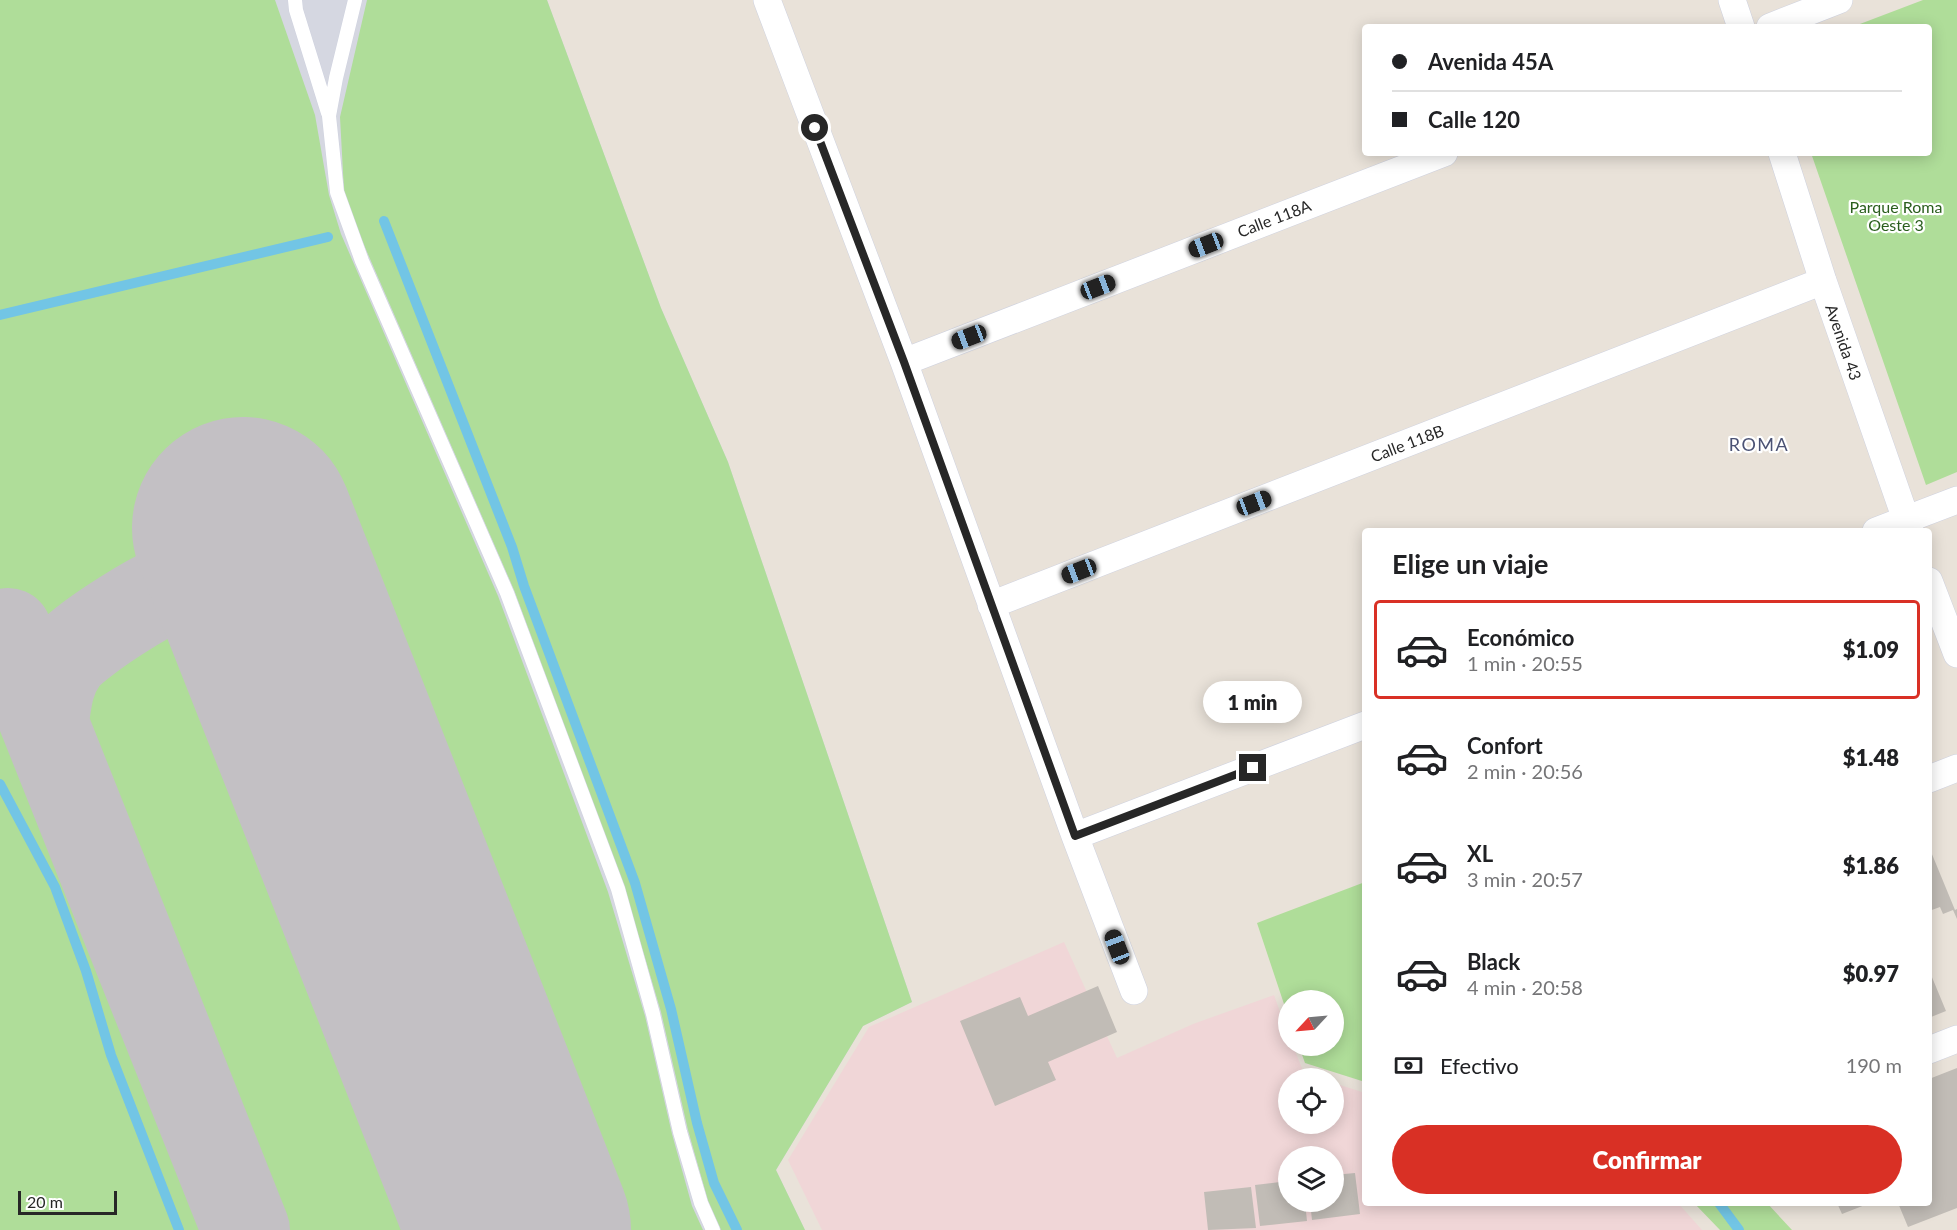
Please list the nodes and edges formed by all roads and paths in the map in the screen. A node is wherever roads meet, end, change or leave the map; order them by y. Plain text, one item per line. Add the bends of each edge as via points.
1 (295, 0) edge
2 (355, 0) edge
3 (767, 0) edge
4 (1732, 0) edge
5 (1839, 0) edge
6 (1740, 24) edge
7 (1778, 24) edge
8 (329, 116) junction
9 (1436, 156) edge
10 (1783, 156) edge
11 (1823, 281) junction
12 (904, 362) junction
13 (1957, 500) edge
14 (1907, 526) edge
15 (1932, 589) edge
16 (991, 605) junction
17 (1957, 654) edge
18 (1362, 726) edge
19 (1957, 768) edge
20 (1932, 778) edge
21 (1075, 836) junction
22 (1134, 992) dead end
23 (1957, 1039) edge
24 (1932, 1049) edge
25 (713, 1230) edge

1 - 8 lane
2 - 8 lane
3 - 12 street
4 - 6 street
5 - 7 street
8 - 25 lane via 337,192 362,261 507,593 618,889 686,1152
9 - 12 street, Calle 118A
10 - 11 street, Avenida 43
11 - 14 street, Avenida 43
11 - 16 street, Calle 118B
12 - 16 street
13 - 14 street
15 - 17 street
16 - 21 street
18 - 21 street
19 - 20 street
21 - 22 street
23 - 24 street

